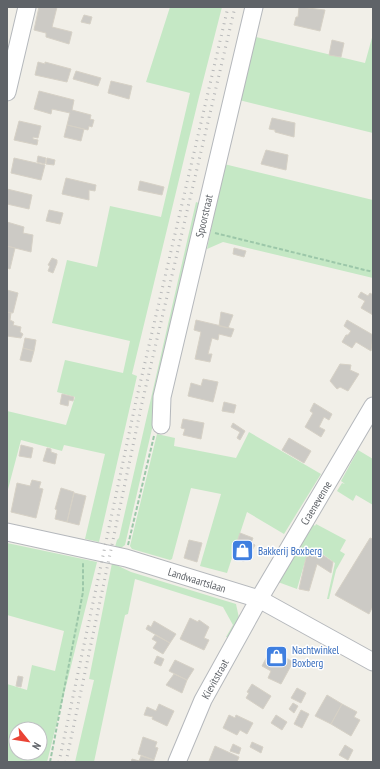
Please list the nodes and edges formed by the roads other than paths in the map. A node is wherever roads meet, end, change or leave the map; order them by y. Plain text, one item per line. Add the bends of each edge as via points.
1 (27, 7) edge
2 (254, 7) edge
3 (11, 52) edge
4 (7, 92) edge
5 (373, 406) edge
6 (158, 429) road end
7 (7, 532) edge
8 (259, 599) junction
9 (373, 662) edge
10 (177, 762) edge

1 - 3 street
2 - 6 street, Spoorstraat via 206,226 162,397
3 - 4 street
5 - 8 street, Craenevenne
7 - 8 street, Landwaartslaan via 126,558
8 - 9 street, Landwaartslaan
8 - 10 street, Kievitstraat via 203,700

